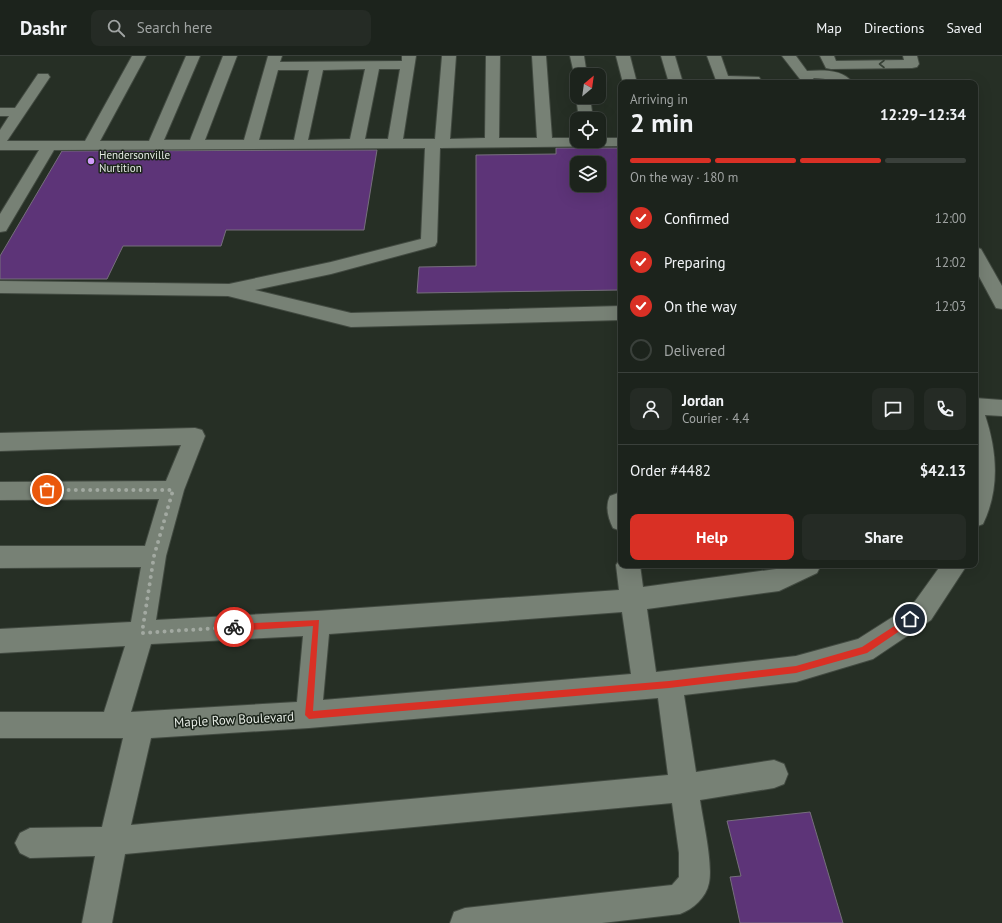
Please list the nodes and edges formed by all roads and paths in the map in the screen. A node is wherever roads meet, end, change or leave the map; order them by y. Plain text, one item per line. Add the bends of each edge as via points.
1 (139, 56) edge
2 (193, 56) edge
3 (230, 56) edge
4 (449, 56) edge
5 (493, 56) edge
6 (539, 56) edge
7 (577, 56) edge
8 (623, 56) edge
9 (668, 56) edge
10 (714, 56) edge
11 (789, 56) edge
12 (910, 56) edge
13 (409, 60) edge
14 (829, 60) edge
15 (273, 61) edge
16 (382, 62) edge
17 (317, 66) junction
18 (579, 68) edge
19 (43, 77) dead end
20 (807, 79) edge
21 (629, 80) edge
22 (675, 80) edge
23 (724, 80) edge
24 (842, 80) edge
25 (0, 112) edge
26 (19, 112) junction
27 (0, 140) edge
28 (570, 141) edge
29 (492, 142) junction
30 (545, 142) junction
31 (606, 142) edge
32 (618, 142) edge
33 (357, 143) junction
34 (395, 143) junction
35 (438, 143) junction
36 (196, 144) junction
37 (250, 144) junction
38 (300, 144) junction
39 (50, 145) junction
40 (90, 145) junction
41 (155, 145) junction
42 (0, 146) edge
43 (0, 227) edge
44 (978, 259) edge
45 (0, 287) edge
46 (228, 290) junction
47 (1002, 303) edge
48 (618, 312) edge
49 (978, 406) edge
50 (1002, 408) edge
51 (979, 438) edge
52 (0, 442) edge
53 (173, 490) junction
54 (0, 491) edge
55 (978, 506) edge
56 (154, 556) junction
57 (0, 557) edge
58 (628, 568) edge
59 (803, 568) edge
60 (952, 568) edge
61 (633, 600) junction
62 (317, 622) junction
63 (142, 633) junction
64 (0, 641) edge
65 (657, 685) junction
66 (309, 715) junction
67 (0, 725) edge
68 (126, 725) junction
69 (774, 774) dead end
70 (684, 788) junction
71 (112, 841) junction
72 (30, 843) dead end
73 (97, 923) edge
74 (465, 923) edge

1 - 40 street
2 - 41 street
3 - 36 street
4 - 35 street
5 - 29 street
6 - 30 street
7 - 18 street
8 - 21 street
9 - 22 street
10 - 23 street
11 - 20 street
12 -> 14 street via 912,64
13 - 16 street
13 - 34 street
15 - 17 street
15 - 37 street
16 - 17 street
16 - 33 street
17 - 38 street
19 - 26 street
20 - 24 street via 831,74
25 - 26 street
26 - 27 street
28 - 30 street
29 - 30 street
29 - 35 street
31 - 32 street
33 - 34 street
33 - 38 street
34 - 35 street
35 - 46 street via 429,242 331,268
36 - 37 street
36 - 41 street
37 - 38 street
39 - 40 street
39 - 42 street
39 - 43 street
40 - 41 street
44 - 47 street
45 - 46 street
46 - 48 street via 351,320
49 - 50 street
51 - 55 street via 985,481
52 - 53 street via 195,436
53 - 54 street
53 - 56 street
56 - 57 street
56 - 63 street
58 - 61 street
59 - 61 street via 778,580
60 - 65 street, Maple Row Boulevard via 922,612 864,650 796,669
61 - 62 street
61 - 65 street
62 - 63 street
62 - 66 street
63 - 64 street
63 - 68 street
65 - 66 street, Maple Row Boulevard
65 - 70 street
66 - 68 street, Maple Row Boulevard
67 - 68 street, Maple Row Boulevard
68 - 71 street
69 - 70 street
70 - 71 street
70 - 74 street via 694,853 694,883 680,899
71 - 72 street
71 - 73 street

